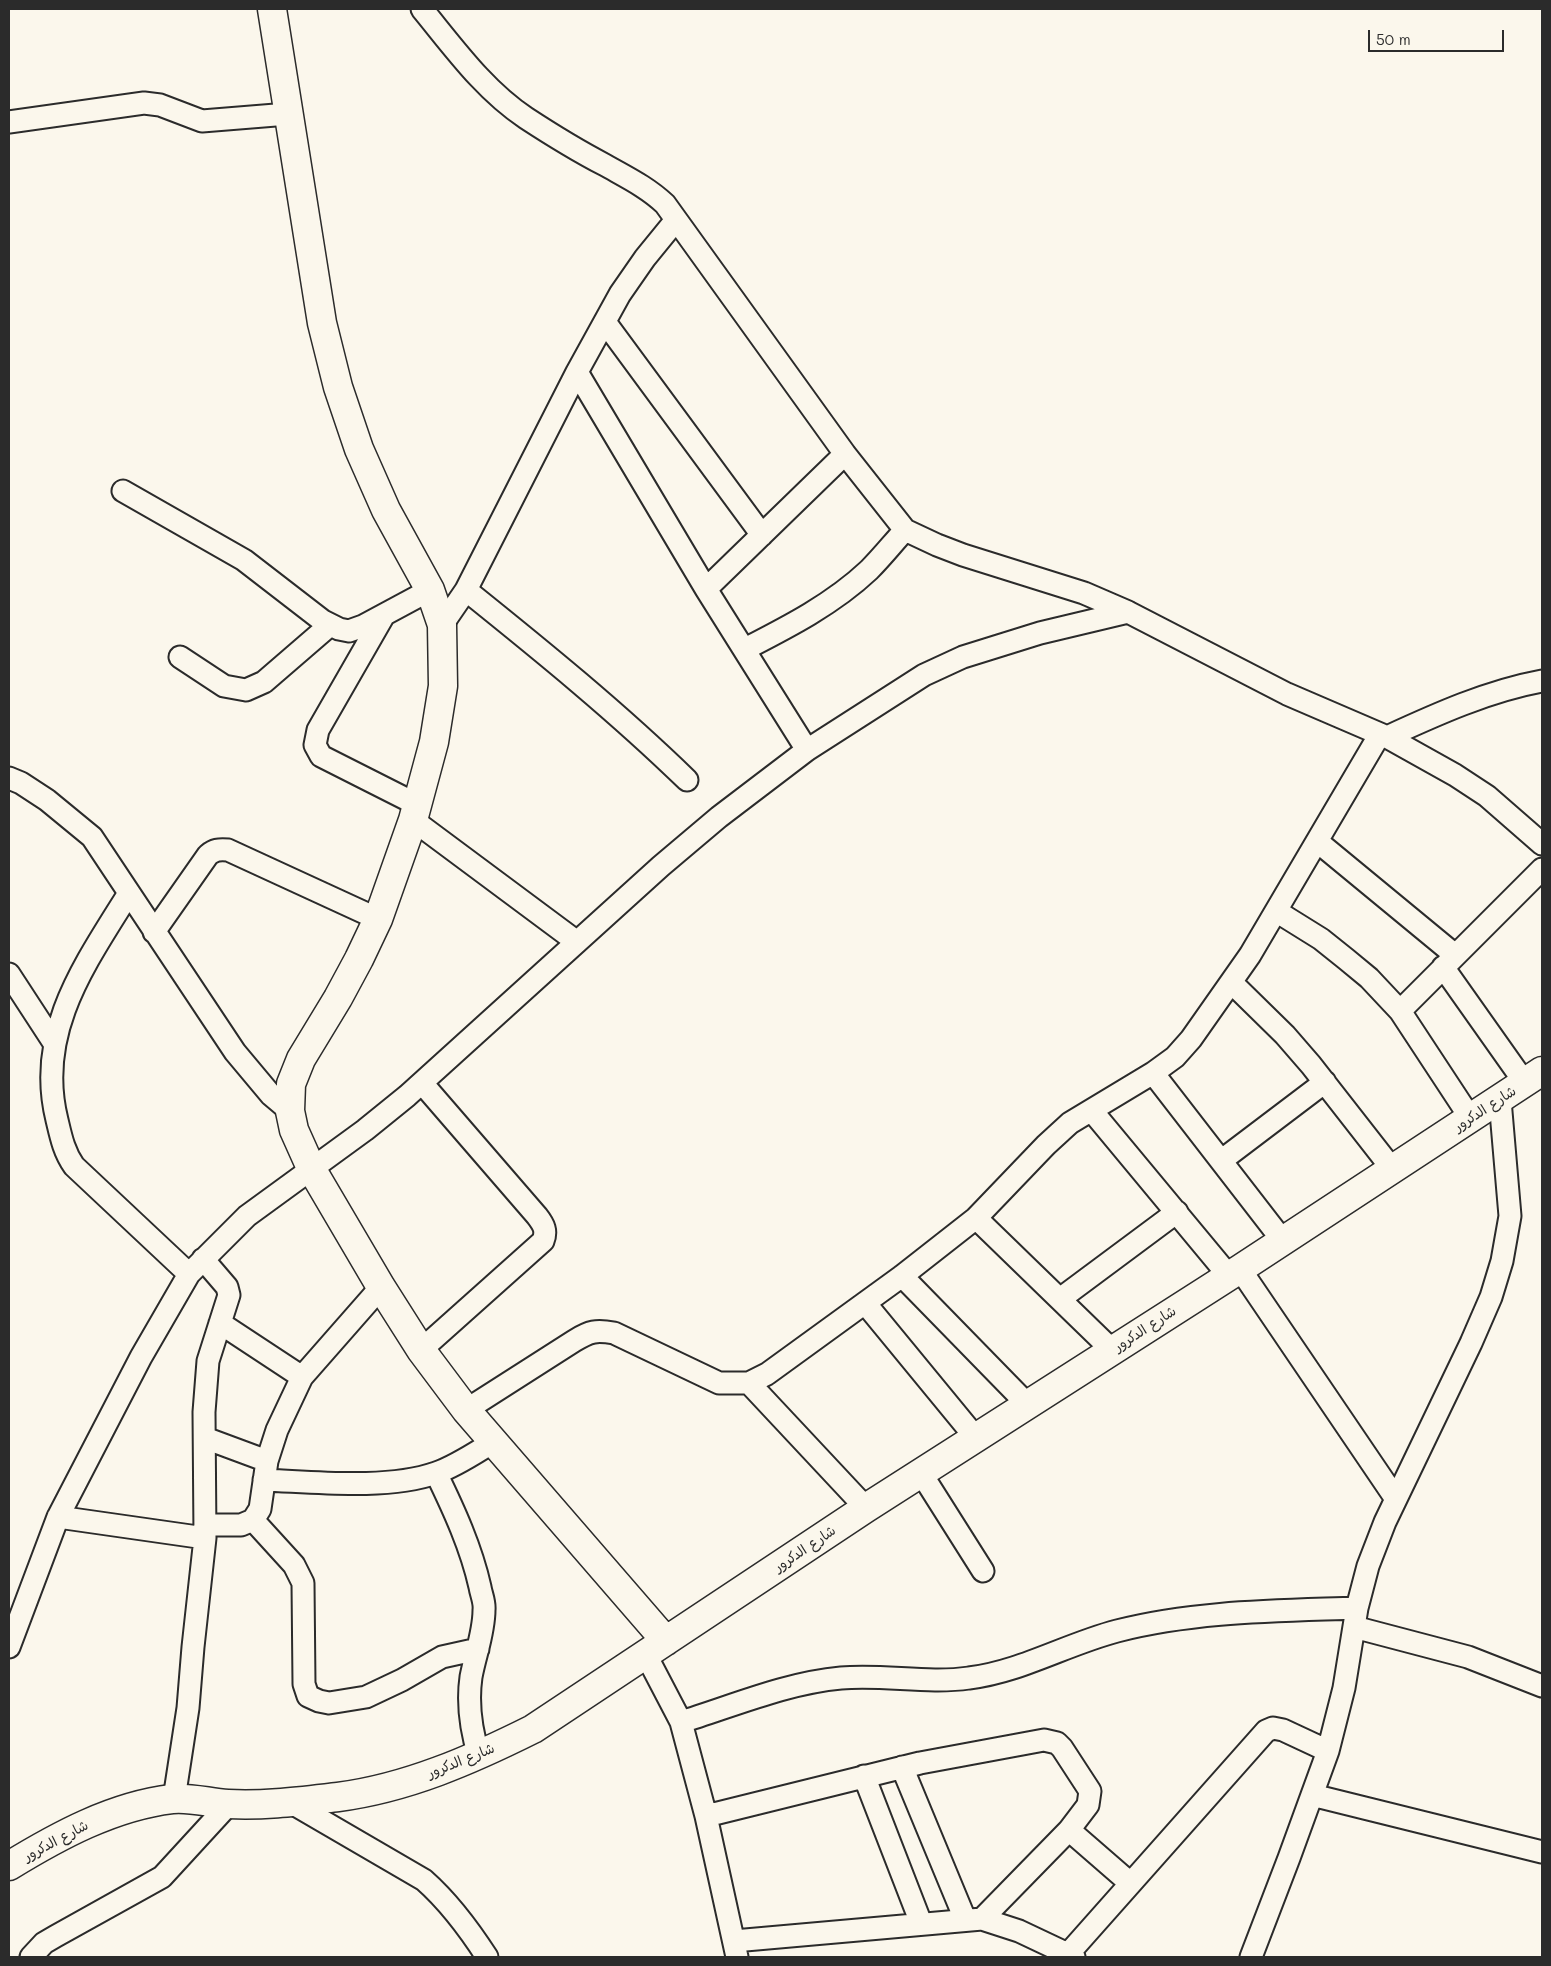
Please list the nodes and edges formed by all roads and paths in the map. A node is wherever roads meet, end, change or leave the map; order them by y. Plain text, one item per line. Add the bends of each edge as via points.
1 (272, 9) edge
2 (422, 9) edge
3 (288, 114) junction
4 (9, 122) edge
5 (676, 220) junction
6 (605, 322) junction
7 (577, 372) junction
8 (845, 454) junction
9 (123, 491) dead end
10 (906, 530) junction
11 (762, 535) junction
12 (706, 589) junction
13 (430, 590) junction
14 (466, 590) junction
15 (1128, 612) junction
16 (384, 615) junction
17 (330, 625) junction
18 (442, 625) junction
19 (745, 648) junction
20 (180, 657) dead end
21 (1542, 681) edge
22 (1384, 736) junction
23 (807, 750) junction
24 (9, 778) edge
25 (687, 780) dead end
26 (415, 813) junction
27 (1318, 842) junction
28 (1542, 844) edge
29 (1542, 869) edge
30 (129, 893) junction
31 (1276, 911) junction
32 (378, 918) junction
33 (154, 932) junction
34 (577, 942) junction
35 (1449, 961) junction
36 (9, 974) edge
37 (1230, 982) junction
38 (1400, 1011) junction
39 (54, 1044) junction
40 (1153, 1073) junction
41 (1534, 1077) edge
42 (1325, 1082) junction
43 (422, 1083) junction
44 (1500, 1100) junction
45 (290, 1110) junction
46 (1092, 1111) junction
47 (1471, 1119) junction
48 (1222, 1160) junction
49 (311, 1168) junction
50 (1392, 1170) junction
51 (1177, 1212) junction
52 (976, 1218) junction
53 (1283, 1241) junction
54 (196, 1266) junction
55 (1234, 1272) junction
56 (902, 1276) junction
57 (382, 1287) junction
58 (1060, 1299) junction
59 (865, 1303) junction
60 (220, 1323) junction
61 (421, 1350) junction
62 (1112, 1351) junction
63 (302, 1377) junction
64 (749, 1383) junction
65 (1028, 1405) junction
66 (466, 1410) junction
67 (205, 1438) junction
68 (976, 1438) junction
69 (493, 1442) junction
70 (266, 1471) junction
71 (436, 1473) junction
72 (921, 1473) junction
73 (1396, 1499) junction
74 (866, 1508) junction
75 (58, 1516) junction
76 (253, 1520) junction
77 (205, 1531) junction
78 (983, 1571) dead end
79 (1356, 1618) junction
80 (9, 1647) edge
81 (656, 1648) junction
82 (478, 1649) junction
83 (1542, 1686) edge
84 (681, 1722) junction
85 (1328, 1751) junction
86 (479, 1756) junction
87 (902, 1768) junction
88 (864, 1776) junction
89 (1312, 1796) junction
90 (174, 1799) junction
91 (290, 1802) junction
92 (229, 1804) junction
93 (706, 1816) junction
94 (1069, 1830) junction
95 (1542, 1849) edge
96 (9, 1863) edge
97 (1130, 1883) junction
98 (973, 1919) junction
99 (921, 1923) junction
100 (736, 1949) edge
101 (1071, 1955) edge
102 (31, 1957) edge
103 (487, 1957) edge
104 (1251, 1957) edge

1 - 3 street
2 - 5 street via 497,96 568,145 644,186 665,204
3 - 4 street via 202,121 160,104 144,103
3 - 13 street via 322,323 338,387 359,449 386,510
5 - 6 street via 645,258
5 - 8 street
6 - 7 street
6 - 11 street
7 - 12 street
7 - 14 street
8 - 10 street
8 - 11 street
9 - 17 street via 244,560
10 - 15 street via 963,555 1084,594
10 - 19 street via 868,570 820,608
11 - 12 street
12 - 19 street
13 - 16 street
13 - 18 street
14 - 18 street
14 - 25 street via 593,693
15 - 22 street via 1287,694
15 - 23 street via 1040,633 962,657 924,674
16 - 17 street via 349,631
16 - 26 street via 318,730 315,745 321,756
17 - 20 street via 264,682 246,690 224,686
18 - 26 street via 443,686 434,742
19 - 23 street
21 - 22 street via 1452,708
22 - 27 street
22 - 28 street via 1456,775 1487,796
23 - 34 street via 720,817
24 - 30 street via 47,800 92,837
26 - 32 street
26 - 34 street
27 - 31 street
27 - 35 street
29 - 35 street
30 - 33 street
30 - 39 street via 80,974
31 - 37 street
31 - 38 street via 1346,959
32 - 33 street via 220,849 208,855
32 - 45 street via 338,998 301,1059 291,1084
33 - 45 street via 253,1076
34 - 43 street
35 - 38 street
35 - 41 street
36 - 39 street
37 - 40 street via 1191,1039
37 - 42 street via 1285,1034
38 - 47 street
39 - 54 street via 52,1103 67,1156 74,1166
40 - 46 street
40 - 48 street
41 - 44 street, شارع الدكرور
42 - 48 street
42 - 50 street
43 - 49 street via 365,1130
43 - 61 street via 537,1216 546,1235 543,1242
44 - 47 street, شارع الدكرور
44 - 73 street via 1510,1216 1502,1261 1471,1343
45 - 49 street via 294,1130
46 - 51 street
46 - 52 street via 1070,1123 1046,1145
47 - 50 street, شارع الدكرور
48 - 53 street
49 - 54 street via 247,1216
49 - 57 street
50 - 53 street, شارع الدكرور
51 - 55 street
51 - 58 street
52 - 56 street
52 - 58 street
53 - 55 street, شارع الدكرور
54 - 60 street via 229,1292
54 - 75 street via 141,1357
55 - 62 street, شارع الدكرور
55 - 73 street
56 - 59 street
56 - 65 street
57 - 61 street
57 - 63 street
58 - 62 street
59 - 64 street via 767,1374
59 - 68 street
60 - 63 street
60 - 67 street via 208,1361
61 - 66 street
62 - 65 street, شارع الدكرور
63 - 70 street via 277,1430
64 - 66 street via 719,1383 614,1333 598,1330 580,1337
64 - 74 street
65 - 68 street, شارع الدكرور
66 - 69 street
67 - 70 street
67 - 77 street
68 - 72 street, شارع الدكرور
69 - 71 street
69 - 81 street
70 - 71 street via 364,1483
70 - 76 street via 260,1509
71 - 82 street via 472,1556 485,1608
72 - 74 street, شارع الدكرور
72 - 78 street
73 - 79 street via 1368,1566
74 - 81 street, شارع الدكرور
75 - 77 street
75 - 80 street
76 - 77 street
76 - 82 street via 294,1565 303,1583 304,1684 308,1696 329,1703 366,1697 442,1657
77 - 90 street via 188,1708
79 - 83 street
79 - 84 street via 1231,1613 1163,1621 1116,1632 1005,1670 969,1678 842,1678 811,1682
79 - 85 street via 1344,1688
81 - 84 street
81 - 86 street, شارع الدكرور via 533,1729
82 - 86 street via 471,1676 469,1711
84 - 93 street
85 - 89 street
85 - 97 street via 1283,1730 1273,1728 1266,1731
86 - 91 street, شارع الدكرور via 434,1774 387,1787 340,1797
87 - 88 street
87 - 94 street via 1050,1741 1062,1748 1090,1791 1088,1804
87 - 98 street
88 - 93 street
88 - 99 street
89 - 95 street
89 - 104 street
90 - 92 street, شارع الدكرور
90 - 96 street, شارع الدكرور via 137,1805 101,1817
91 - 92 street, شارع الدكرور
91 - 103 street via 424,1880 444,1897
92 - 102 street via 162,1877 50,1939
93 - 100 street
94 - 97 street
94 - 98 street
97 - 101 street
98 - 99 street
98 - 101 street via 1019,1931
99 - 100 street

